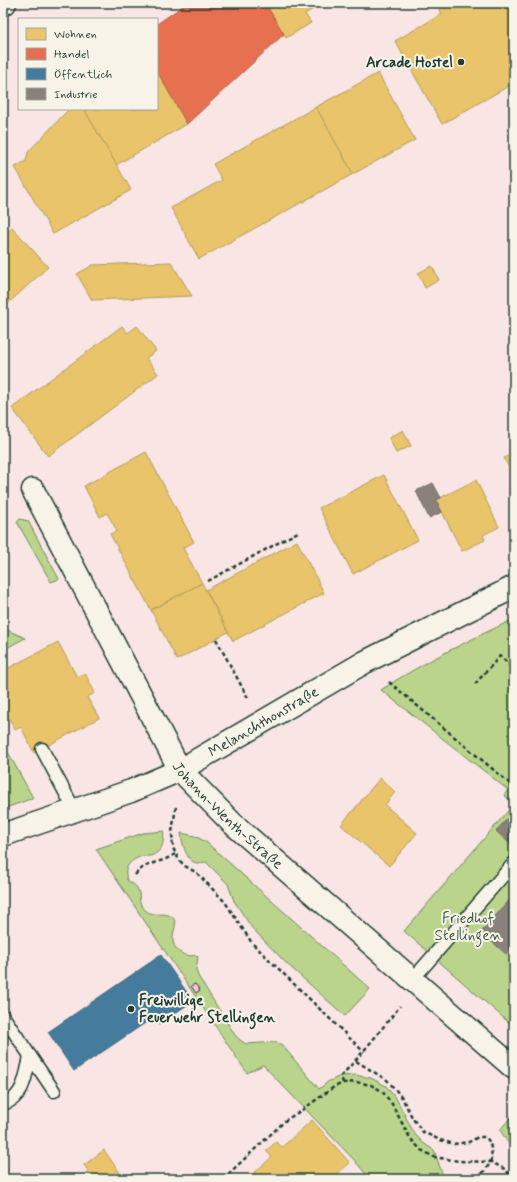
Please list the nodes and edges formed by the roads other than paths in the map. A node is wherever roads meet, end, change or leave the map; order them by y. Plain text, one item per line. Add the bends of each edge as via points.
1 (33, 490) dead end
2 (514, 587) edge
3 (42, 748) dead end
4 (180, 770) junction
5 (75, 811) junction
6 (3, 835) edge
7 (514, 863) edge
8 (416, 981) junction
9 (3, 1016) edge
10 (30, 1056) junction
11 (514, 1068) edge
12 (54, 1091) dead end
13 (3, 1104) edge

1 - 4 street, Johann-Wenth-Straße
2 - 4 street, Melanchthonstraße via 365,662
3 - 5 lane
4 - 5 street, Melanchthonstraße
4 - 8 street, Johann-Wenth-Straße via 232,823
5 - 6 street, Melanchthonstraße
7 - 8 lane
8 - 11 street, Johann-Wenth-Straße
9 - 10 lane
10 - 12 lane
10 - 13 lane via 20,1092

